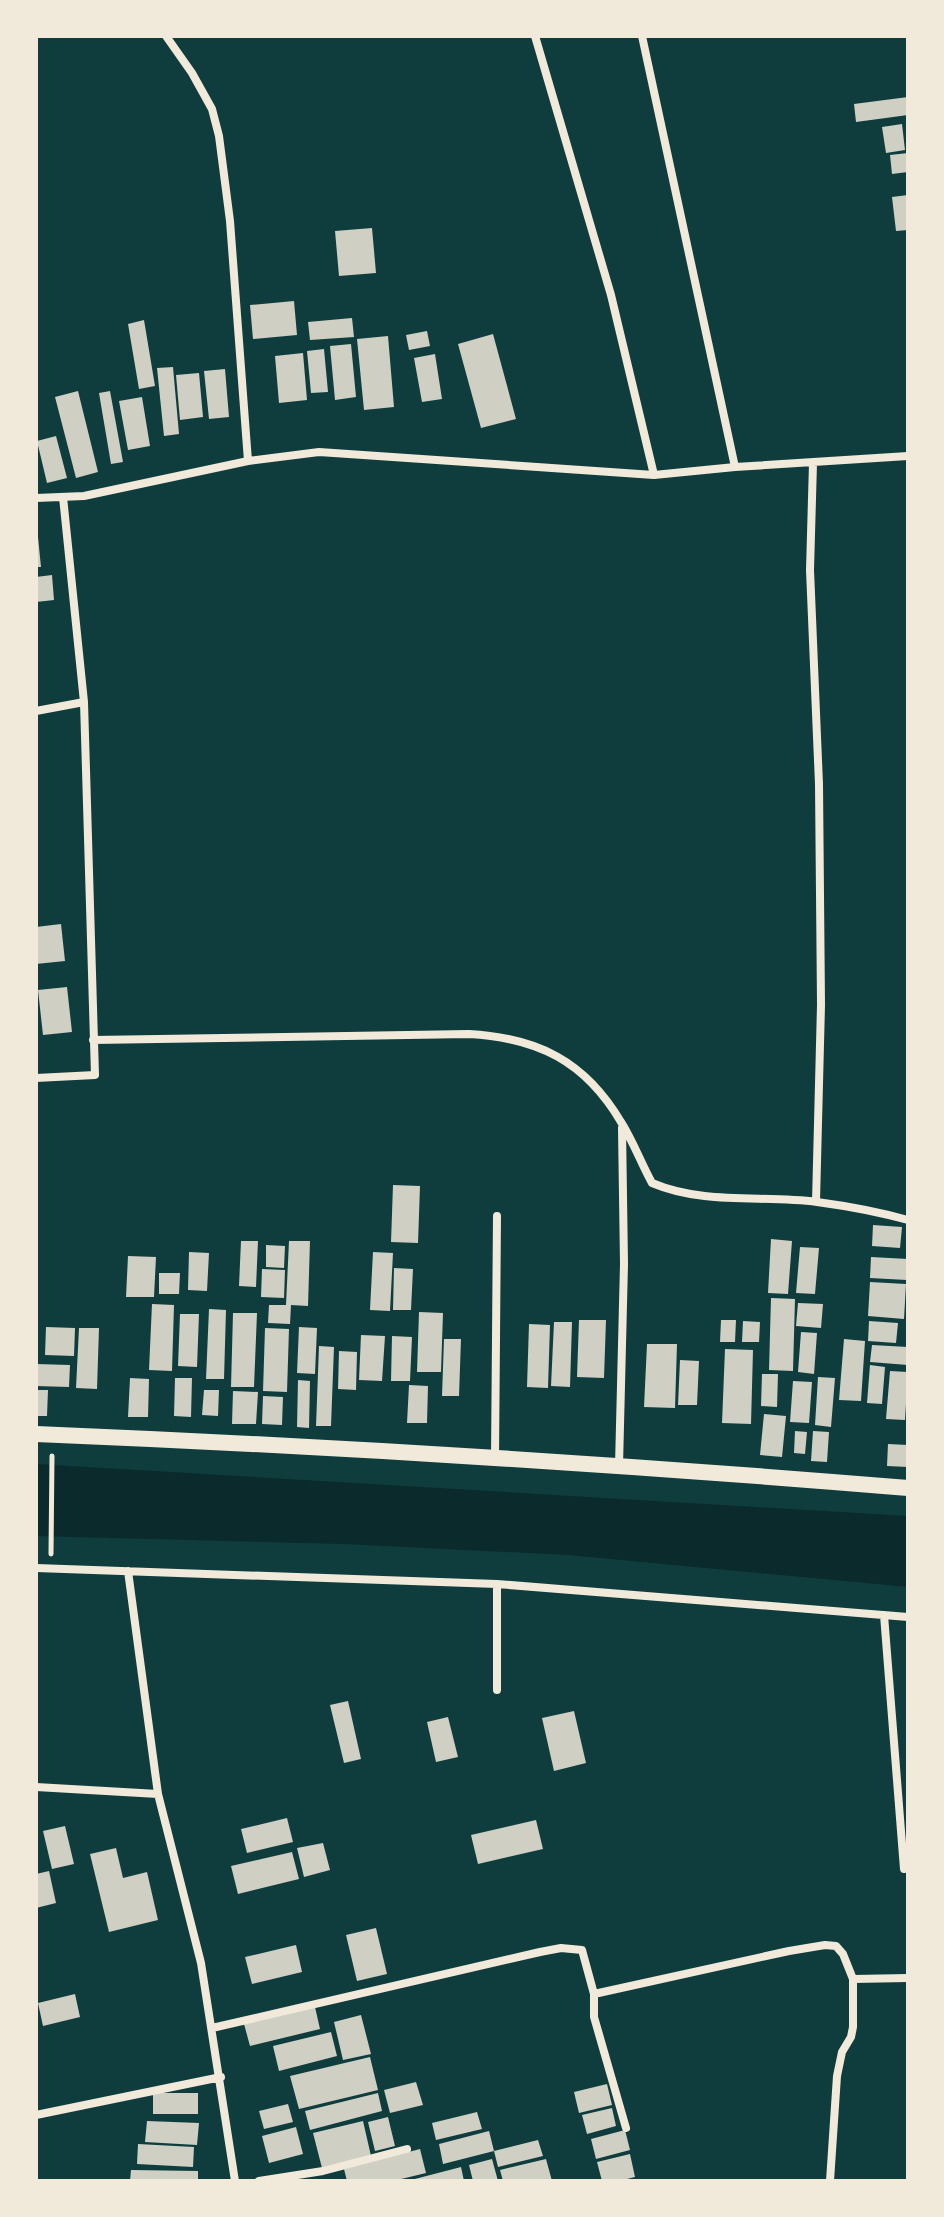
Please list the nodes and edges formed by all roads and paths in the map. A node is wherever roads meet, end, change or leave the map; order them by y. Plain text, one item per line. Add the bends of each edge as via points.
1 (166, 36) edge
2 (535, 36) edge
3 (642, 36) edge
4 (908, 456) edge
5 (248, 461) junction
6 (813, 463) junction
7 (735, 467) junction
8 (654, 475) junction
9 (63, 497) junction
10 (36, 498) edge
11 (84, 702) junction
12 (36, 711) edge
13 (93, 1040) junction
14 (36, 1078) edge
15 (622, 1123) junction
16 (816, 1202) junction
17 (497, 1216) dead end
18 (908, 1220) edge
19 (36, 1434) edge
20 (52, 1456) dead end
21 (495, 1460) junction
22 (619, 1466) junction
23 (908, 1488) edge
24 (51, 1542) dead end
25 (36, 1568) edge
26 (128, 1571) junction
27 (497, 1584) junction
28 (884, 1615) junction
29 (908, 1617) edge
30 (497, 1690) dead end
31 (36, 1787) edge
32 (158, 1794) junction
33 (904, 1869) dead end
34 (908, 1978) edge
35 (853, 1979) junction
36 (594, 1994) junction
37 (212, 2028) junction
38 (221, 2077) junction
39 (36, 2115) edge
40 (626, 2128) dead end
41 (407, 2149) dead end
42 (235, 2181) edge
43 (259, 2181) edge
44 (830, 2181) edge

1 - 5 street via 212,109 219,136
2 - 8 street via 611,295
3 - 7 street
4 - 6 street
5 - 8 street via 319,452
5 - 9 street
6 - 7 street
6 - 16 street via 810,570 821,1005
7 - 8 street
9 - 10 street
9 - 11 street
11 - 12 street
11 - 13 street
13 - 14 street via 95,1075
13 - 15 street via 497,1035 562,1059
15 - 16 street via 652,1183 669,1190
15 - 22 street
16 - 18 street
17 - 21 street
19 - 21 main road
20 - 24 path
21 - 22 main road
22 - 23 main road
25 - 26 street
26 - 27 street
26 - 32 street
27 - 28 street
27 - 30 street
28 - 29 street
28 - 33 street
31 - 32 street
32 - 37 street
34 - 35 street
35 - 36 street via 843,1954 836,1946 825,1945
35 - 44 street via 853,2027 837,2076
36 - 37 street via 582,1950 561,1948
36 - 40 street via 594,2017
37 - 38 street
38 - 39 street
38 - 42 street
41 - 43 street

